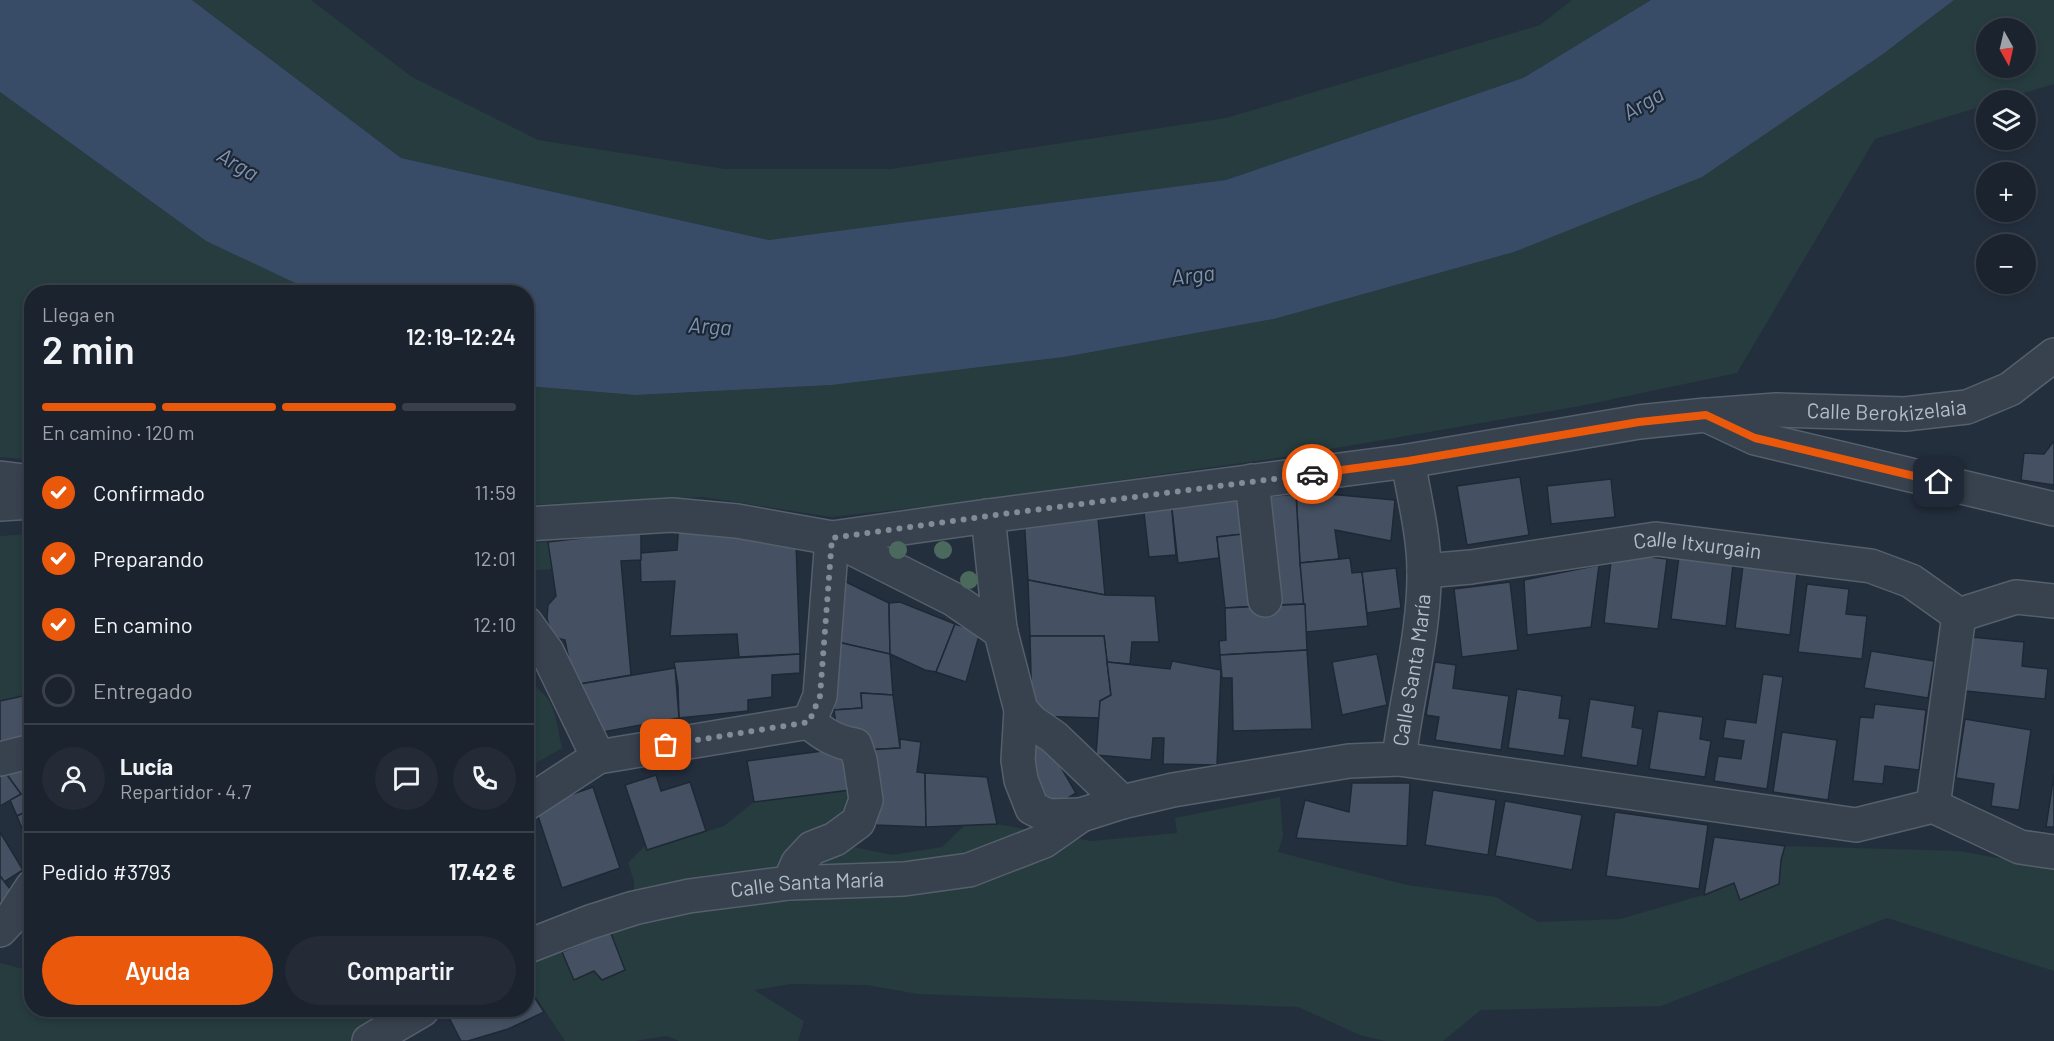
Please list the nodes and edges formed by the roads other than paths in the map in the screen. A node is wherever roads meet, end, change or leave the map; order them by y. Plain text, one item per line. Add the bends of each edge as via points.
1 (2054, 355) edge
2 (1706, 415) junction
3 (1408, 461) junction
4 (0, 478) edge
5 (24, 481) edge
6 (1252, 481) junction
7 (24, 502) edge
8 (0, 504) edge
9 (2054, 509) edge
10 (988, 516) junction
11 (534, 524) edge
12 (832, 538) junction
13 (1424, 571) junction
14 (1265, 600) dead end
15 (2054, 601) edge
16 (1959, 615) junction
17 (1001, 632) junction
18 (534, 634) edge
19 (1021, 710) junction
20 (809, 722) junction
21 (24, 753) edge
22 (598, 757) junction
23 (0, 759) edge
24 (1399, 759) junction
25 (534, 799) edge
26 (1122, 802) junction
27 (1933, 806) junction
28 (1081, 815) junction
29 (2054, 852) edge
30 (789, 883) junction
31 (24, 899) edge
32 (0, 930) edge
33 (534, 944) edge
34 (410, 1017) edge
35 (369, 1041) edge

1 - 2 street, Calle Berokizelaia via 2010,389 1967,407 1905,414 1776,411
2 - 3 street, Calle Berokizelaia via 1639,422
2 - 9 street, Calle Berokizelaia via 1755,438
3 - 6 street
3 - 13 street, Calle Santa María
4 - 5 street
6 - 10 street
6 - 14 street
7 - 8 street
10 - 12 street
10 - 17 street, Calle Santa María
11 - 12 street via 672,515 737,521
12 - 17 street via 953,599
12 - 20 street via 820,696
13 - 16 street, Calle Itxurgain via 1656,539 1872,566 1911,581
13 - 24 street, Calle Santa María via 1419,632
15 - 16 street via 2016,597
16 - 27 street
17 - 19 street, Calle Santa María
18 - 22 street via 548,652
19 - 26 street
19 - 28 street, Calle Santa María via 1018,760 1032,808 1048,816
20 - 22 street
20 - 30 street via 832,738 855,745 866,800 858,822 835,839 812,848 798,863
21 - 23 street
22 - 25 street
24 - 26 street, Calle Santa María via 1349,761
24 - 27 street via 1856,825
26 - 28 street, Calle Santa María
27 - 29 street via 2020,848
28 - 30 street, Calle Santa María via 1044,841 969,870 904,879
30 - 33 street, Calle Santa María via 689,896 634,908
31 - 32 street
34 - 35 street

